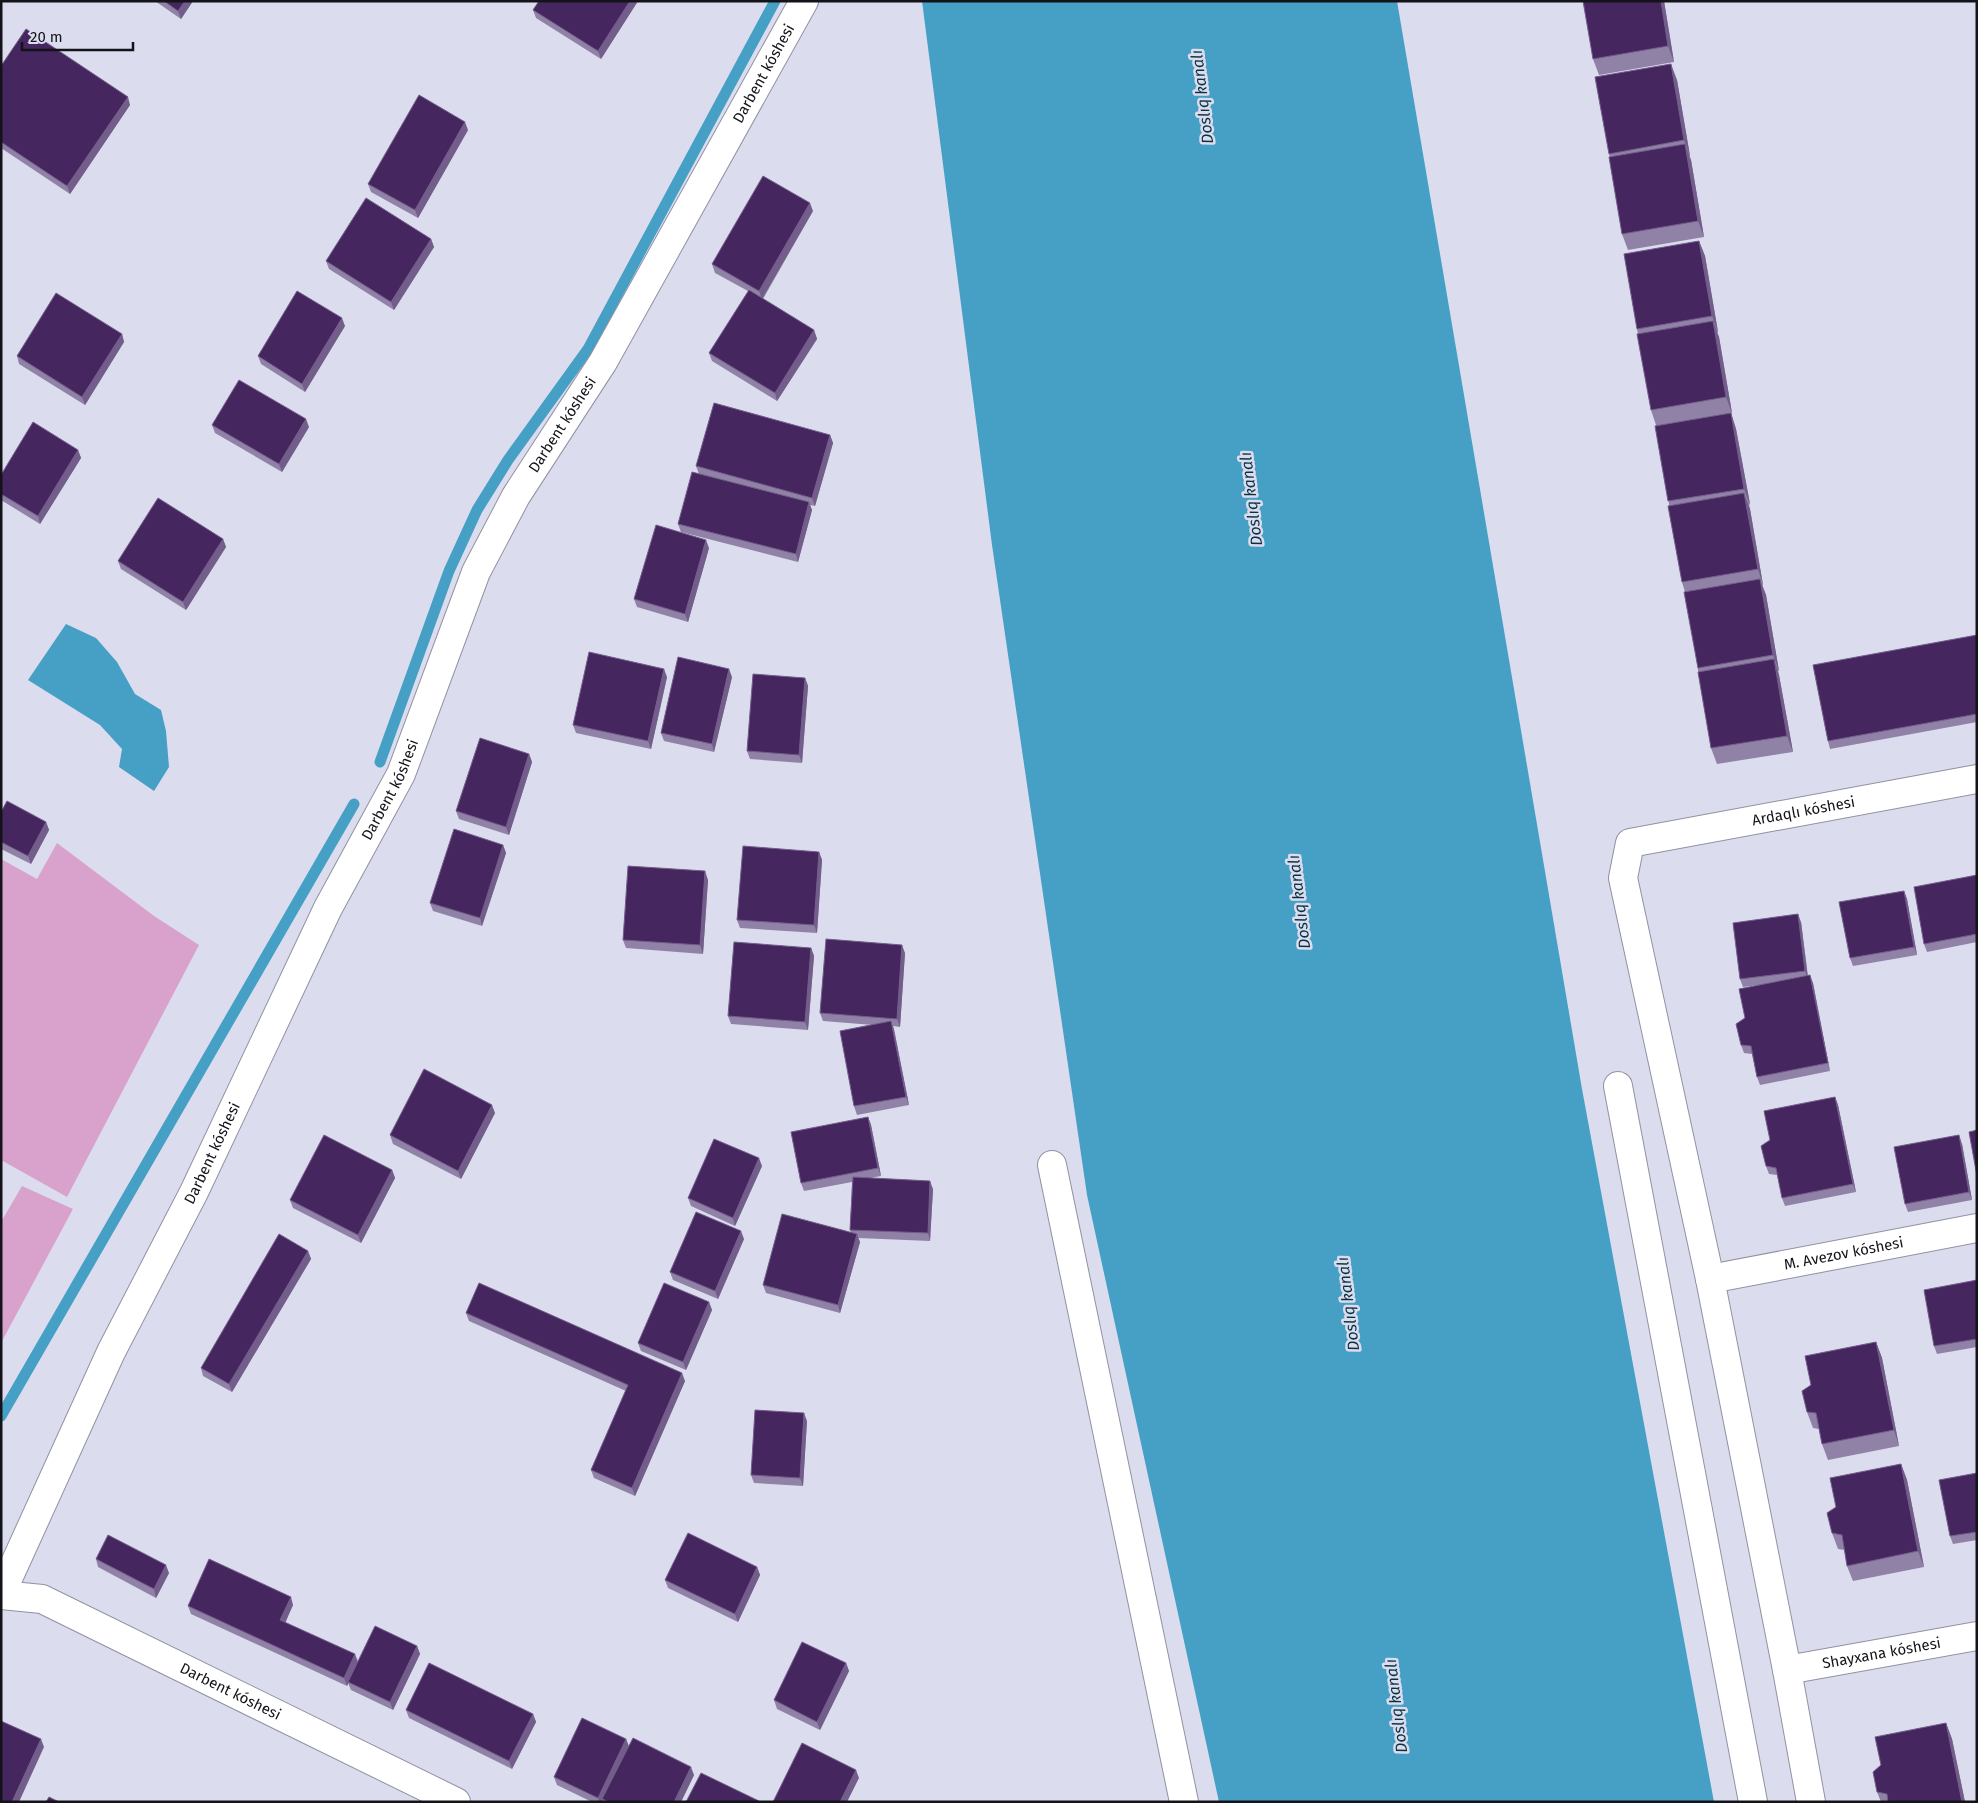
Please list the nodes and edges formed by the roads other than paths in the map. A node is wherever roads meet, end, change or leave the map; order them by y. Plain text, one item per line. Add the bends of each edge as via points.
1 (804, 1) edge
2 (1977, 779) edge
3 (1618, 1086) dead end
4 (1052, 1165) dead end
5 (1977, 1228) edge
6 (1710, 1279) junction
7 (1, 1595) edge
8 (1977, 1636) edge
9 (1787, 1670) junction
10 (456, 1802) edge
11 (1184, 1802) edge
12 (1753, 1802) edge
13 (1811, 1802) edge

1 - 7 street, Darbent kóshesi via 604,362 516,496 476,572 401,774 328,908 194,1192 111,1352
2 - 6 street, Ardaqlı kóshesi via 1630,843 1623,878
3 - 12 street
4 - 11 street
5 - 6 street, M. Avezov kóshesi
6 - 9 street
7 - 10 street, Darbent kóshesi via 42,1599
8 - 9 street, Shayxana kóshesi
9 - 13 street

